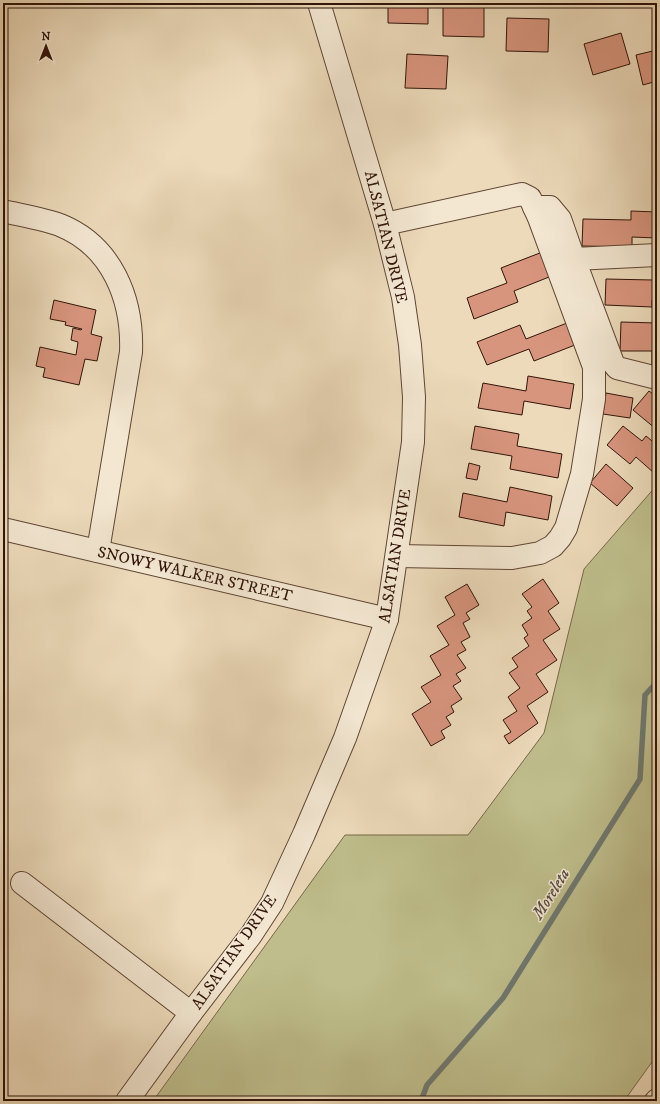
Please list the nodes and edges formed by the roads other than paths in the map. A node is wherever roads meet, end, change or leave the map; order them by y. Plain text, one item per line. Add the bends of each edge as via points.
1 (319, 3) edge
2 (528, 200) junction
3 (3, 211) edge
4 (386, 224) junction
5 (657, 255) edge
6 (574, 259) junction
7 (657, 378) edge
8 (3, 529) edge
9 (98, 551) junction
10 (397, 556) junction
11 (387, 619) junction
12 (22, 883) dead end
13 (191, 1013) junction
14 (127, 1101) edge

1 - 4 street, ALSATIAN DRIVE
2 - 4 street
2 - 6 street via 550,207 560,219
2 - 10 street via 595,373 594,399 582,474 566,528 553,546 540,553 526,556
3 - 9 street via 59,224 88,241 115,274 128,305 131,352
4 - 10 street, ALSATIAN DRIVE via 403,297 414,396 413,442
5 - 6 street
6 - 7 street via 613,363 617,368
8 - 9 street, SNOWY WALKER STREET
9 - 11 street, SNOWY WALKER STREET
10 - 11 street, ALSATIAN DRIVE
11 - 13 street, ALSATIAN DRIVE via 345,738 284,880 250,935
12 - 13 street
13 - 14 street, ALSATIAN DRIVE

